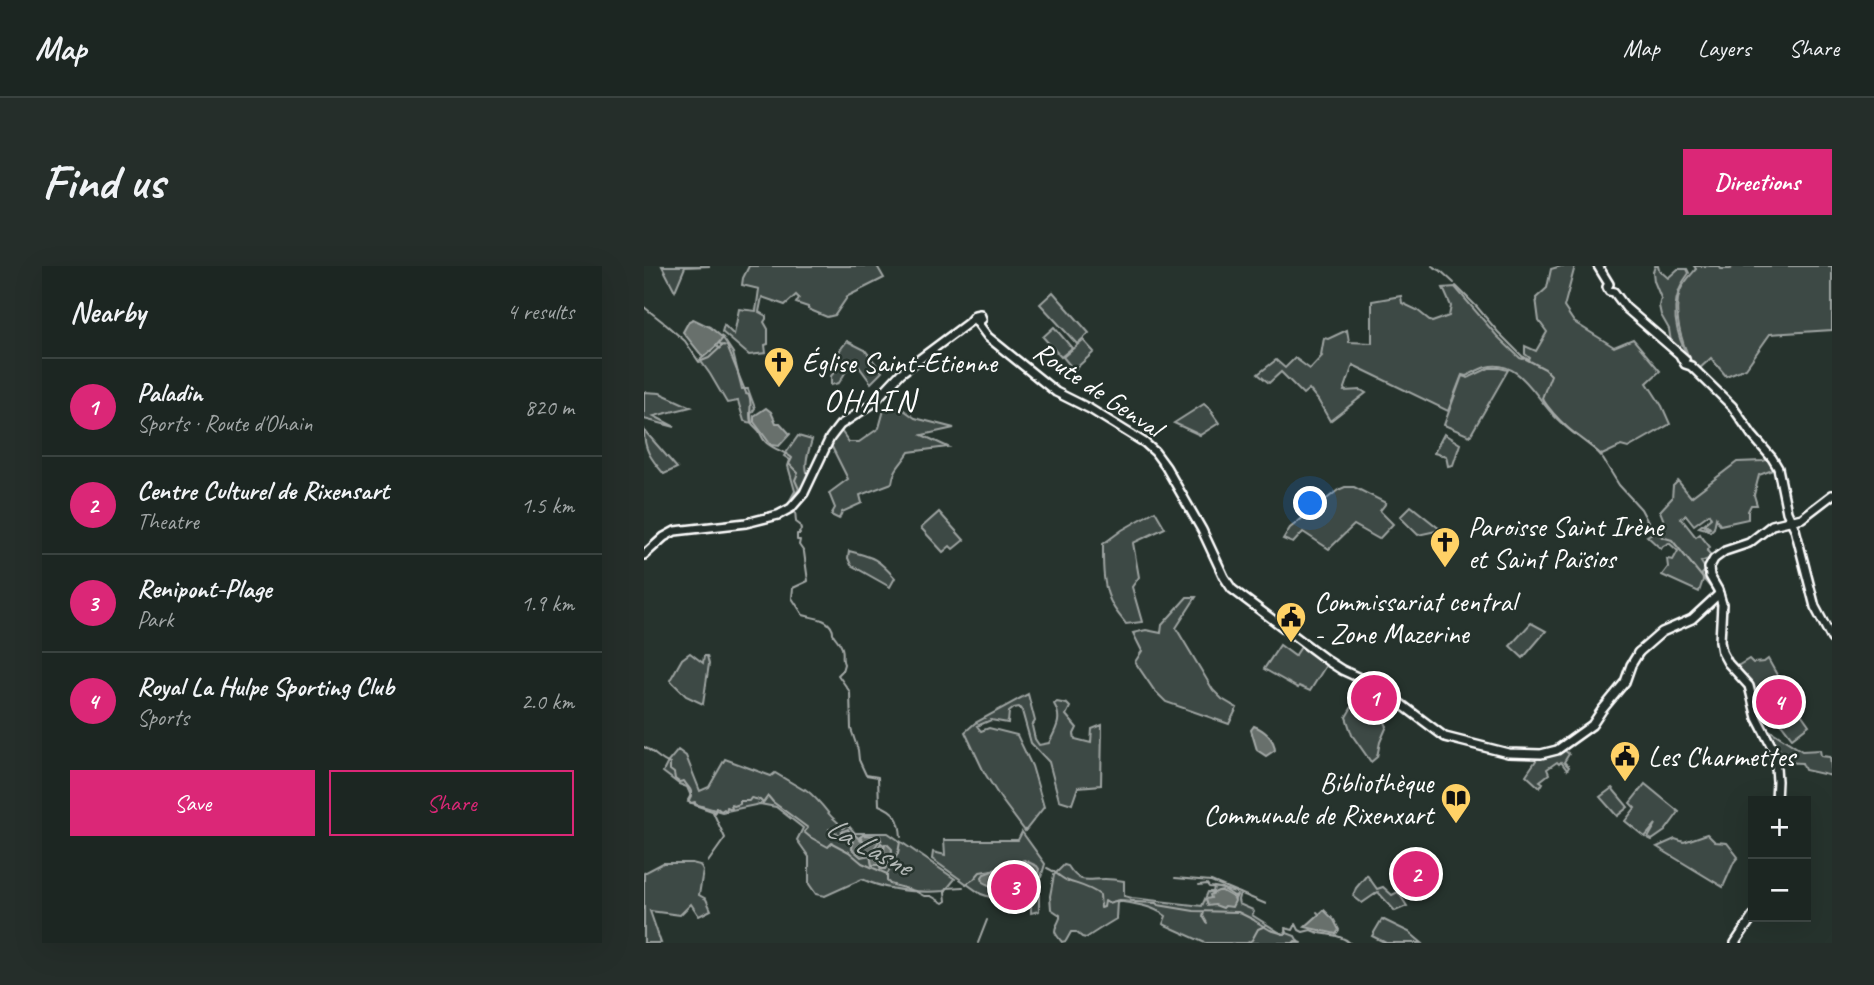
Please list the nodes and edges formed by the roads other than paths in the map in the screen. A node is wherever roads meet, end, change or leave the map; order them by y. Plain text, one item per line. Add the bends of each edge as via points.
1 (1598, 266) edge
2 (1832, 495) edge
3 (1792, 522) junction
4 (644, 555) edge
5 (1715, 599) junction
6 (1832, 639) edge
7 (1776, 796) edge
8 (1749, 922) edge
9 (1735, 943) edge

1 - 3 main road via 1626,308 1736,409 1778,468
2 - 3 main road
3 - 5 main road via 1778,523 1749,543 1716,557 1709,572
3 - 6 main road via 1815,607
4 - 5 main road, Route de Genval via 676,531 746,523 788,510 804,493 836,430 872,404 901,373 976,319 985,334 1056,392 1088,407 1155,452 1232,589 1338,668 1382,689 1452,739 1508,753 1549,753 1561,748 1590,727 1618,691 1639,652
5 - 7 main road via 1723,610 1722,652 1749,686 1755,713 1775,753
8 - 9 main road

